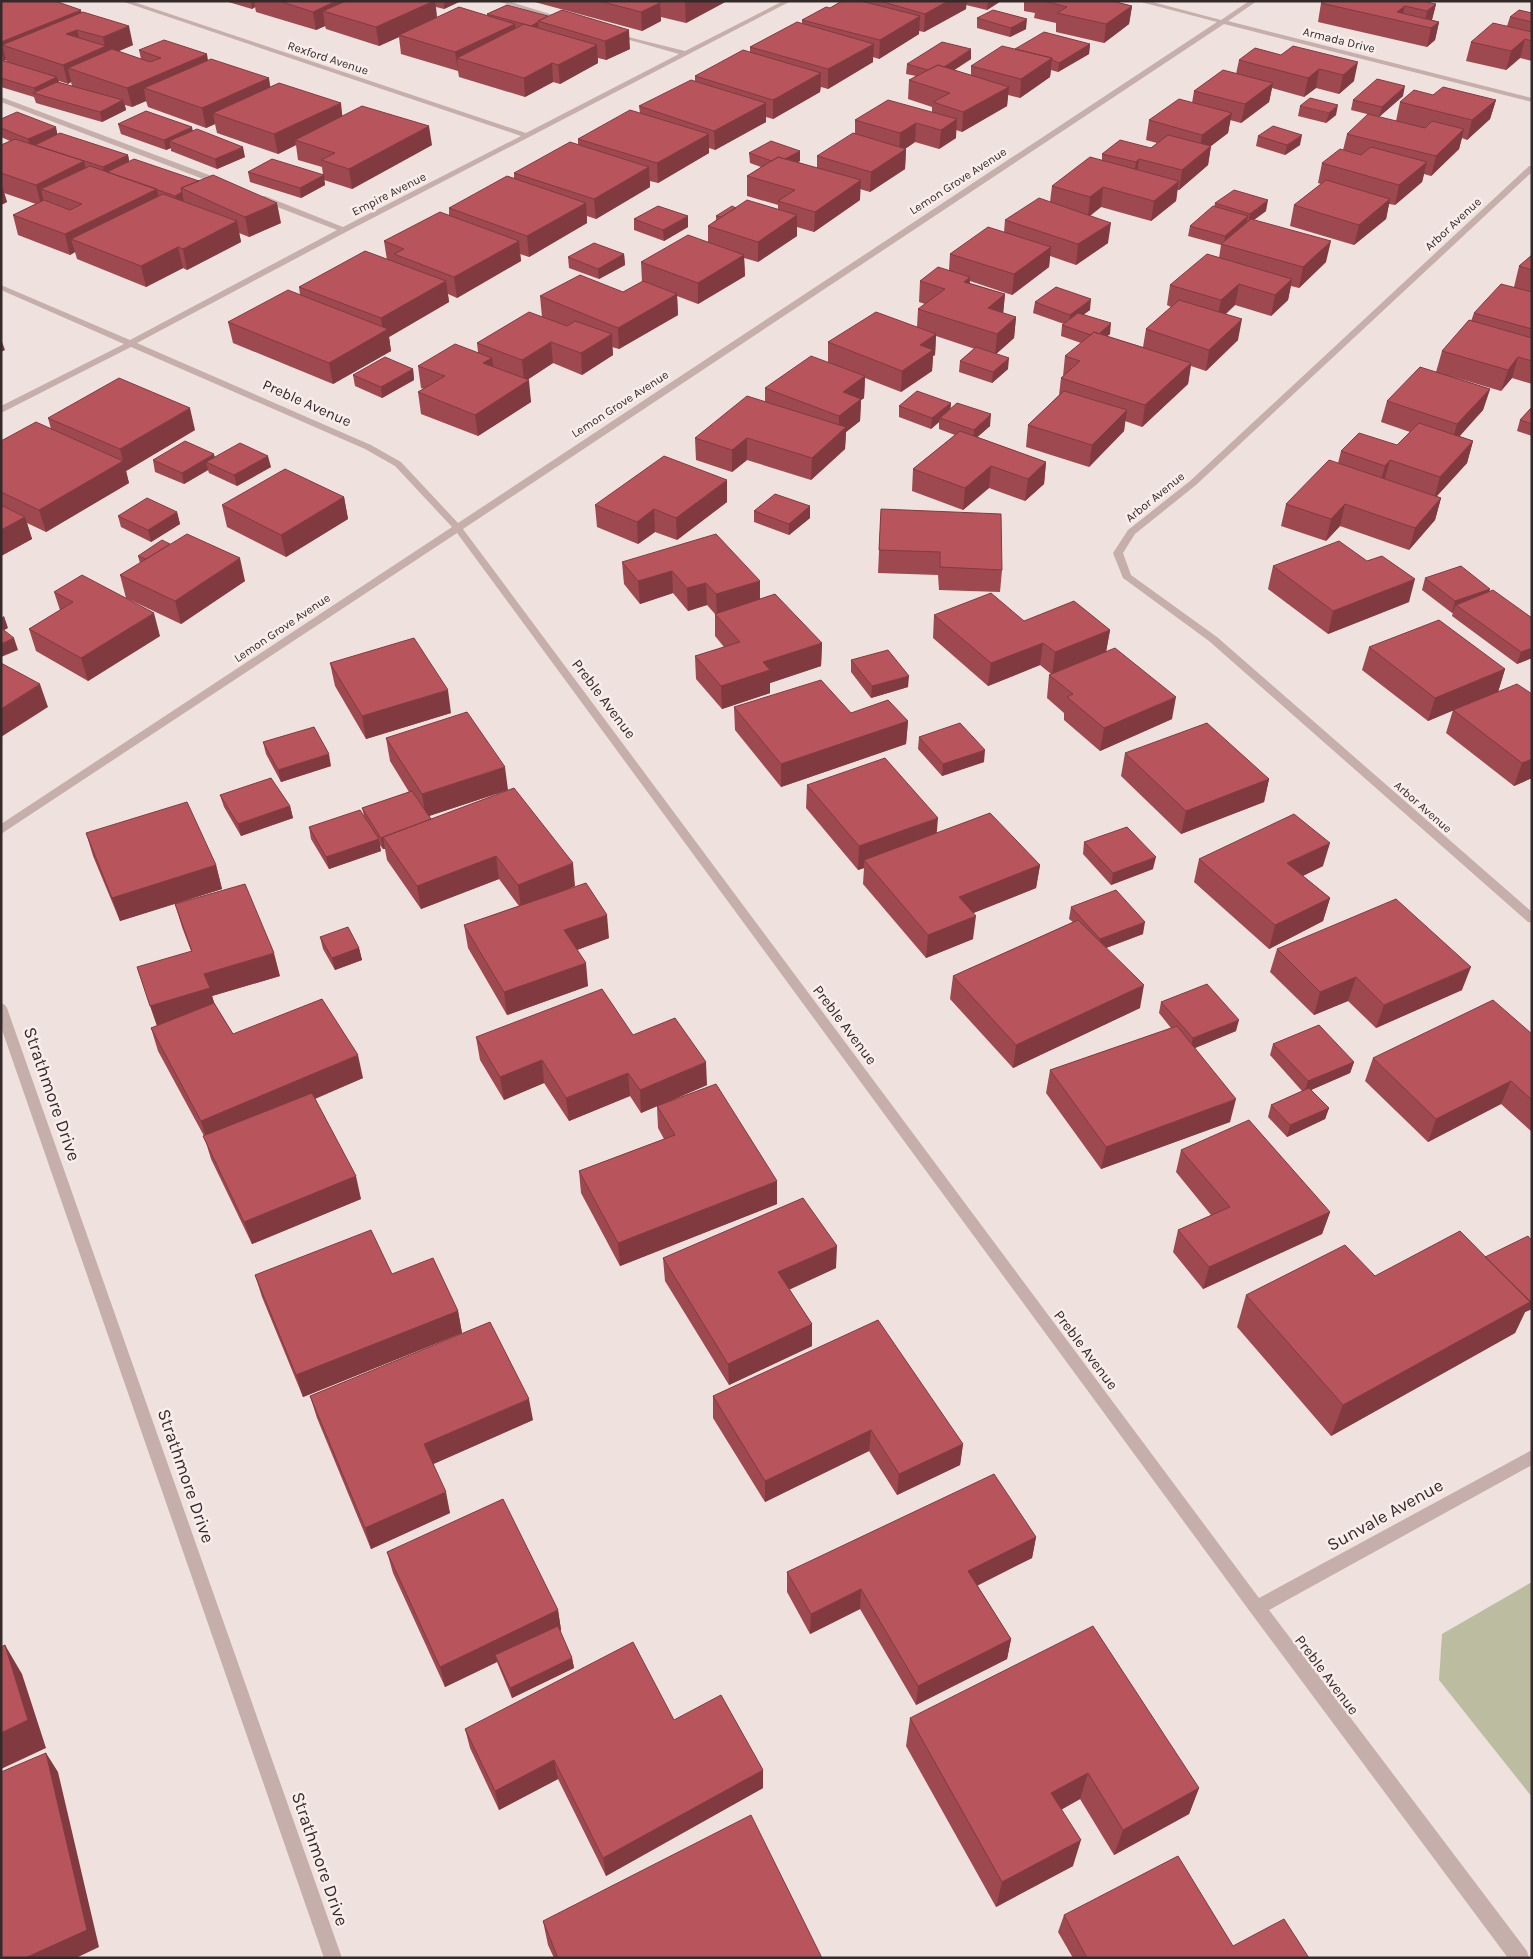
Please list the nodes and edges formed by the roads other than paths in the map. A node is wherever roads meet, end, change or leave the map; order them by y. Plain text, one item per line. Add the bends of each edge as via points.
1 (124, 1) edge
2 (500, 1) edge
3 (788, 1) edge
4 (1140, 1) edge
5 (1254, 1) edge
6 (574, 22) edge
7 (1222, 22) junction
8 (602, 30) edge
9 (686, 54) junction
10 (1, 99) edge
11 (1532, 100) edge
12 (526, 135) junction
13 (1532, 168) edge
14 (229, 186) edge
15 (255, 196) edge
16 (343, 230) junction
17 (1, 287) edge
18 (131, 344) junction
19 (1, 410) edge
20 (458, 528) junction
21 (1, 830) edge
22 (1532, 919) edge
23 (1, 1008) edge
24 (1532, 1457) edge
25 (1257, 1608) junction
26 (333, 1958) edge
27 (1520, 1958) edge

1 - 12 street, Rexford Avenue
2 - 6 street
3 - 9 street, Empire Avenue
4 - 7 street, Armada Drive
5 - 7 street, Lemon Grove Avenue
7 - 11 street, Armada Drive
7 - 20 street, Lemon Grove Avenue
8 - 9 street
9 - 12 street, Empire Avenue
10 - 14 street
12 - 16 street, Empire Avenue
13 - 22 street, Arbor Avenue via 1193,483 1131,532 1118,553 1127,576 1212,639
15 - 16 street
16 - 18 street, Empire Avenue
17 - 18 street, Preble Avenue
18 - 19 street, Empire Avenue
18 - 20 street, Preble Avenue via 368,447 398,464
20 - 21 street, Lemon Grove Avenue
20 - 25 street, Preble Avenue
23 - 26 street, Strathmore Drive
24 - 25 street, Sunvale Avenue
25 - 27 street, Preble Avenue

